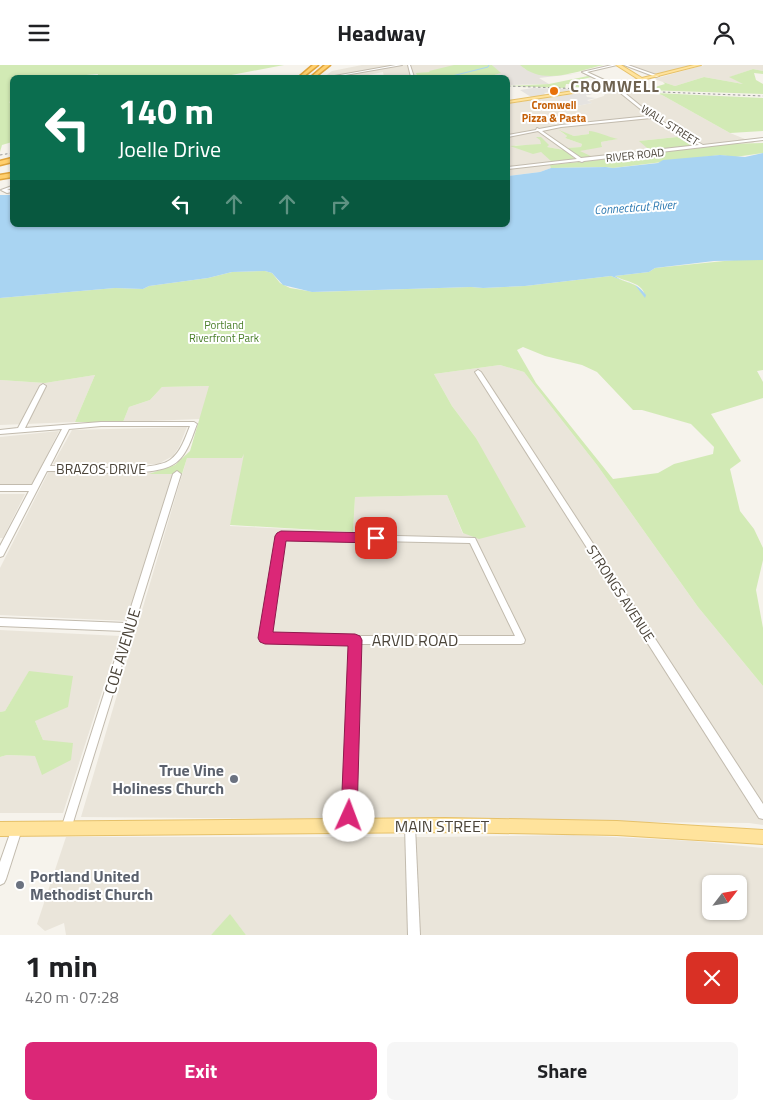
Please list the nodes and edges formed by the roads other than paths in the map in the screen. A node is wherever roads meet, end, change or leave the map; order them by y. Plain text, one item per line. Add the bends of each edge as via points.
1 (316, 65) edge
2 (328, 65) edge
3 (400, 65) edge
4 (617, 65) edge
5 (625, 65) edge
6 (699, 65) edge
7 (304, 75) edge
8 (316, 75) edge
9 (342, 75) edge
10 (657, 76) junction
11 (643, 79) junction
12 (613, 86) junction
13 (510, 102) edge
14 (652, 117) junction
15 (537, 129) junction
16 (510, 136) edge
17 (763, 139) edge
18 (703, 146) junction
19 (582, 161) junction
20 (510, 168) edge
21 (478, 372) dead end
22 (43, 387) dead end
23 (67, 426) junction
24 (20, 431) junction
25 (0, 432) edge
26 (45, 468) junction
27 (176, 474) dead end
28 (34, 488) junction
29 (0, 489) edge
30 (3, 542) edge
31 (0, 554) edge
32 (0, 622) edge
33 (130, 627) junction
34 (355, 640) junction
35 (763, 813) edge
36 (410, 826) junction
37 (348, 827) junction
38 (0, 829) edge
39 (17, 829) junction
40 (66, 829) junction
41 (763, 837) edge
42 (0, 879) edge
43 (414, 935) edge

1 - 7 highway
2 - 8 highway
3 - 9 street
4 - 11 main road
4 - 12 street, WALL STREET via 584,72
5 - 10 street
6 - 10 main road
10 - 11 main road
11 - 12 main road
12 - 13 main road
12 - 14 street, WALL STREET
14 - 15 street
14 - 18 street, WALL STREET
15 - 16 street
15 - 19 street
17 - 18 street, RIVER ROAD
18 - 19 street, RIVER ROAD
19 - 20 street, RIVER ROAD
21 - 35 street, STRONGS AVENUE
22 - 24 street
23 - 24 street
23 - 26 street
23 - 26 street, BRAZOS DRIVE via 194,424 184,448 170,464 144,469
24 - 25 street
26 - 28 street
27 - 33 street, COE AVENUE
28 - 29 street
28 - 30 street
30 - 31 street
32 - 33 street
33 - 40 street, COE AVENUE
34 - 34 street, ARVID ROAD via 521,639 472,540 281,536 265,638
34 - 37 street, ARVID ROAD
36 - 37 main road, MAIN STREET
36 - 41 main road, MAIN STREET via 617,828
36 - 43 street
37 - 40 main road, MAIN STREET
38 - 39 main road, MAIN STREET
39 - 40 main road, MAIN STREET
39 - 42 street

